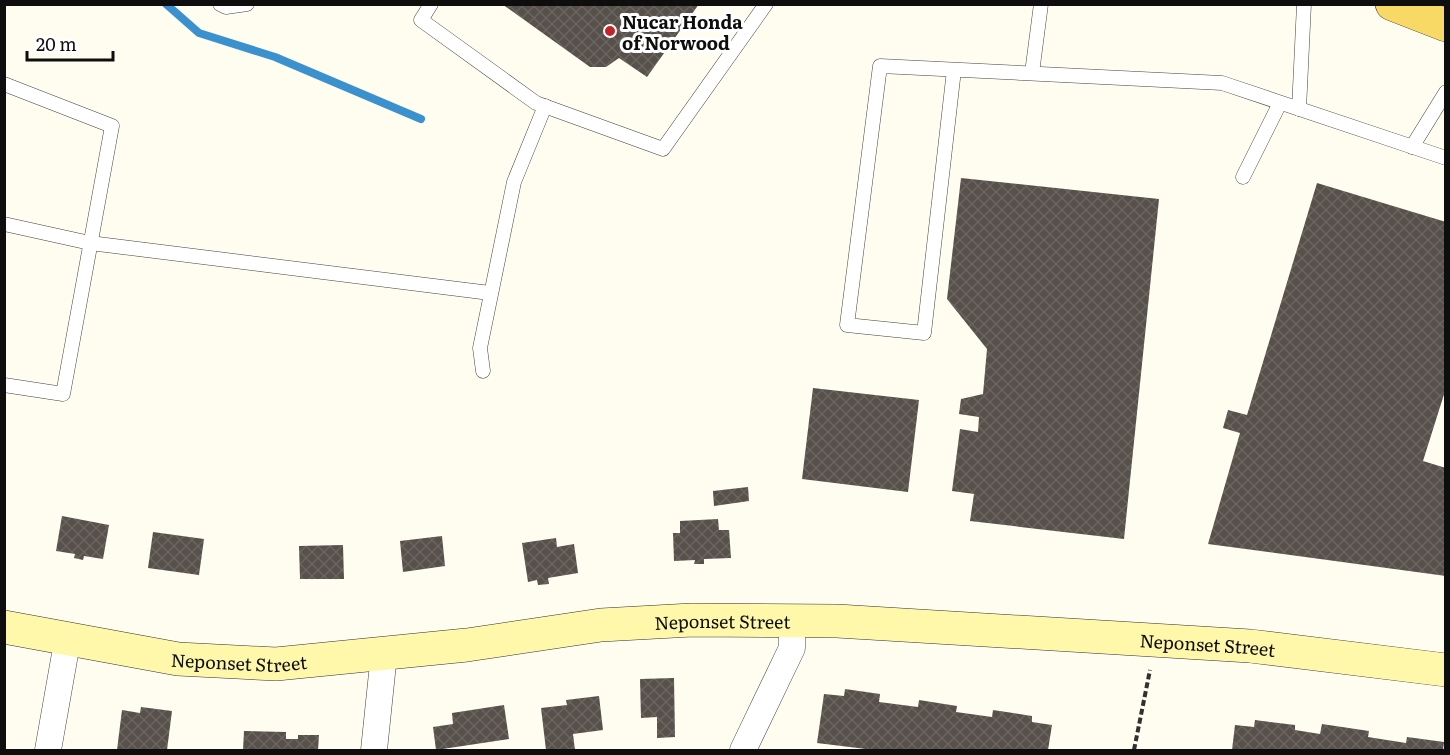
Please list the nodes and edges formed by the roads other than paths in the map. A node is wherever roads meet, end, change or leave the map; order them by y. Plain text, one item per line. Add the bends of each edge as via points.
1 (220, 4) edge
2 (247, 4) edge
3 (431, 4) edge
4 (766, 4) edge
5 (1041, 4) edge
6 (1305, 4) edge
7 (1392, 4) edge
8 (1446, 25) edge
9 (954, 70) junction
10 (1032, 73) junction
11 (4, 84) edge
12 (1446, 92) edge
13 (1280, 103) junction
14 (545, 106) junction
15 (1299, 110) junction
16 (1412, 147) junction
17 (1446, 158) edge
18 (1243, 177) dead end
19 (4, 224) edge
20 (90, 243) junction
21 (490, 293) junction
22 (483, 371) dead end
23 (4, 385) edge
24 (792, 620) junction
25 (4, 627) edge
26 (68, 637) junction
27 (384, 654) junction
28 (1446, 670) edge
29 (48, 750) edge
30 (374, 750) edge
31 (743, 750) edge

1 - 2 lane via 226,8
3 - 14 lane via 421,20
4 - 14 lane via 663,149
5 - 10 lane
6 - 15 lane
7 - 8 main road
9 - 9 lane via 880,66 847,325 924,333
9 - 10 lane
10 - 13 lane via 1222,82
11 - 20 lane via 112,126
12 - 16 lane
13 - 15 lane
13 - 18 lane
14 - 21 lane via 514,182
15 - 16 lane
16 - 17 lane
19 - 20 lane
20 - 21 lane
20 - 23 lane via 63,394
21 - 22 lane via 480,348
24 - 27 street, Neponset Street via 601,625
24 - 28 street, Neponset Street via 1250,646
24 - 31 street via 792,648
25 - 26 street, Neponset Street
26 - 27 street, Neponset Street via 200,660 276,664
26 - 29 street
27 - 30 street

